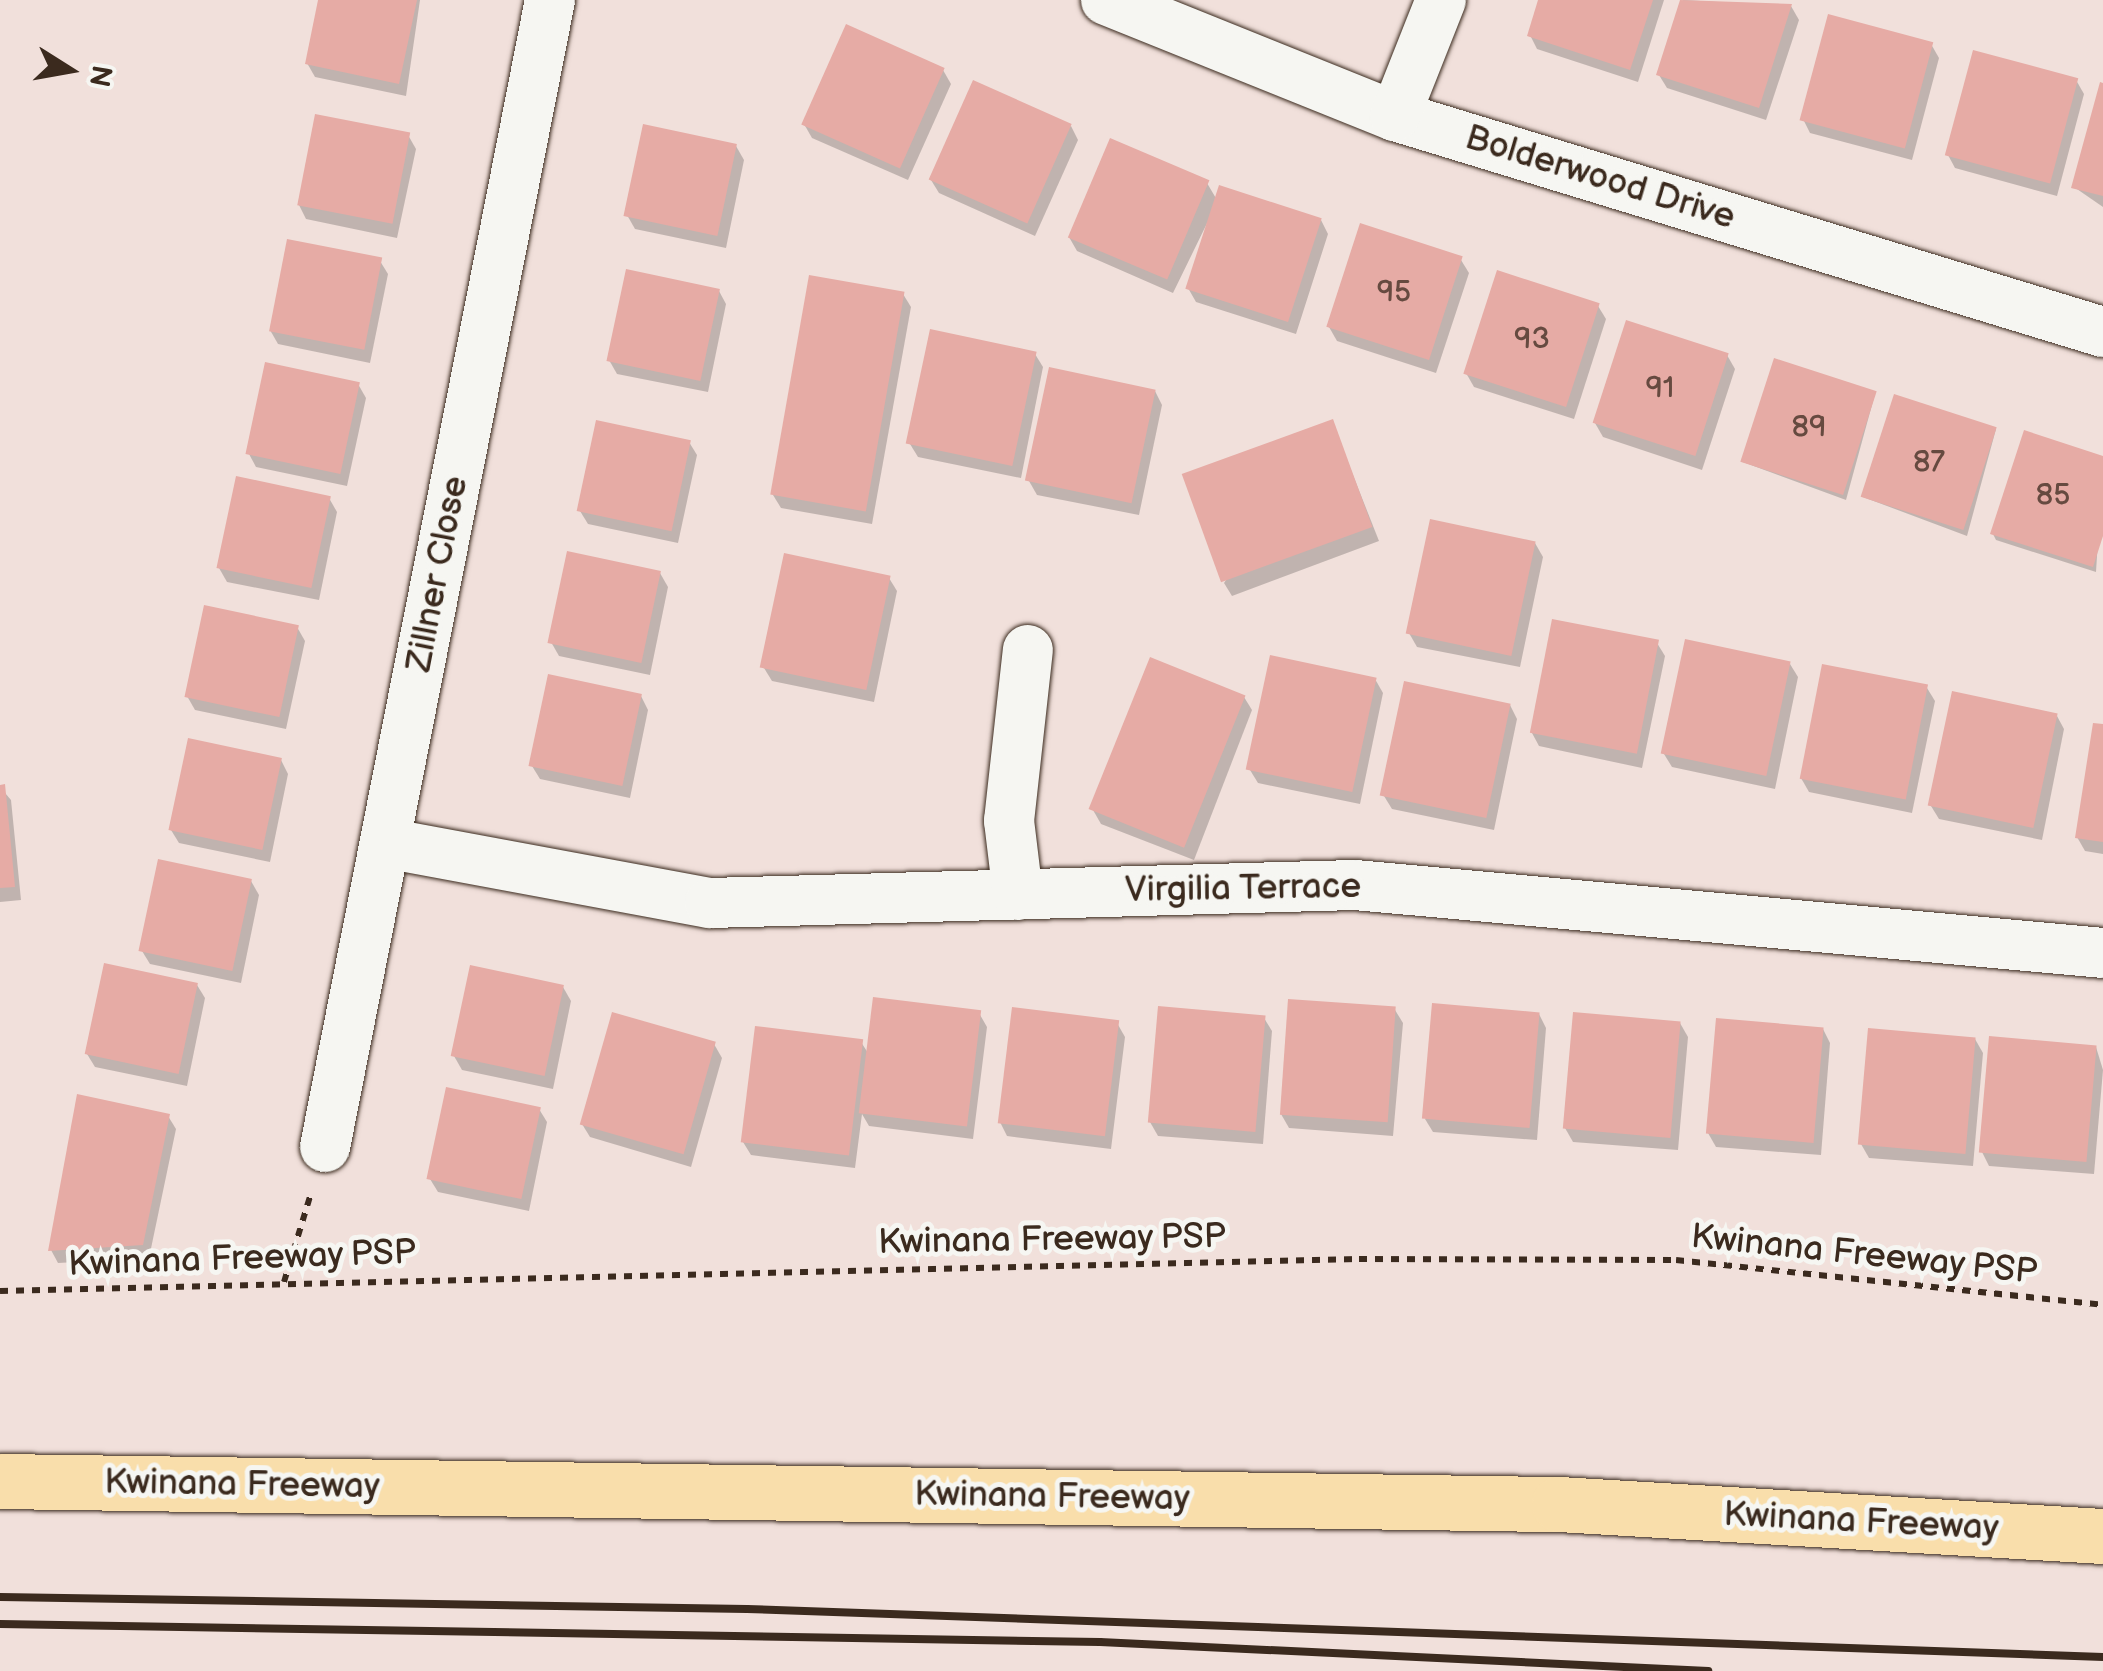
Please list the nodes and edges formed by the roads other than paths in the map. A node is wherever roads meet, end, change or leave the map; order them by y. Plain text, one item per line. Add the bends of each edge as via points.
1 (550, 0) edge
2 (1106, 0) edge
3 (1441, 0) edge
4 (1395, 116) junction
5 (2103, 332) edge
6 (1028, 650) dead end
7 (385, 844) junction
8 (1018, 895) junction
9 (2103, 952) edge
10 (325, 1147) road end
11 (0, 1482) edge
12 (2103, 1536) edge

1 - 7 street, Zillner Close
2 - 4 street, Bolderwood Drive
3 - 4 street
4 - 5 street, Bolderwood Drive
6 - 8 street via 1009,822
7 - 8 street, Virgilia Terrace via 710,903
7 - 10 street, Zillner Close
8 - 9 street, Virgilia Terrace via 1355,884
11 - 12 highway, Kwinana Freeway via 1559,1504

